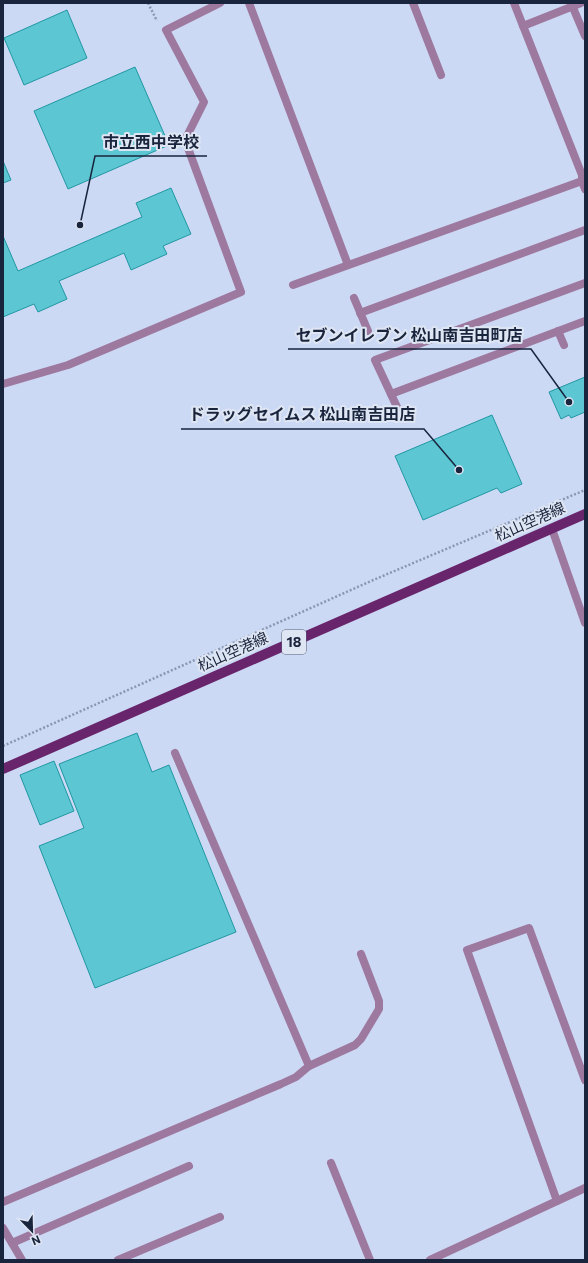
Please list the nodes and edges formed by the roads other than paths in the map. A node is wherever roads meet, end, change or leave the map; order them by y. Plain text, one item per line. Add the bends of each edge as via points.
1 (220, 3) edge
2 (249, 3) edge
3 (413, 3) edge
4 (514, 3) edge
5 (575, 4) edge
6 (523, 26) junction
7 (585, 36) edge
8 (440, 75) dead end
9 (583, 180) edge
10 (585, 230) edge
11 (348, 265) junction
12 (585, 283) edge
13 (293, 285) dead end
14 (354, 298) dead end
15 (360, 313) junction
16 (585, 321) edge
17 (368, 331) dead end
18 (558, 331) junction
19 (564, 345) dead end
20 (3, 384) edge
21 (391, 394) junction
22 (396, 407) dead end
23 (585, 514) edge
24 (552, 529) junction
25 (585, 623) edge
26 (175, 753) dead end
27 (3, 769) edge
28 (360, 954) dead end
29 (309, 1066) junction
30 (585, 1080) edge
31 (331, 1163) dead end
32 (189, 1166) dead end
33 (585, 1188) edge
34 (557, 1201) junction
35 (3, 1202) edge
36 (220, 1217) dead end
37 (3, 1228) edge
38 (12, 1243) junction
39 (22, 1260) edge
40 (118, 1260) edge
41 (370, 1260) edge
42 (430, 1260) edge

1 - 20 street via 166,30 204,102 185,140 241,292 68,365
2 - 11 street
3 - 8 street
4 - 6 street
5 - 6 street
5 - 7 street
6 - 9 street
9 - 11 street
10 - 15 street
11 - 13 street
12 - 21 street via 375,360
14 - 15 street
15 - 17 street
16 - 18 street
18 - 19 street
18 - 21 street
21 - 22 street
23 - 24 main road, 松山空港線 / 18
24 - 25 street
24 - 27 main road, 松山空港線 / 18
26 - 29 street
28 - 29 street via 379,1001 379,1009 361,1039 354,1045
29 - 35 street via 296,1077 281,1084
30 - 34 street via 529,928 468,950
31 - 41 street
32 - 38 street
33 - 34 street
34 - 42 street
36 - 40 street
37 - 38 street
38 - 39 street

